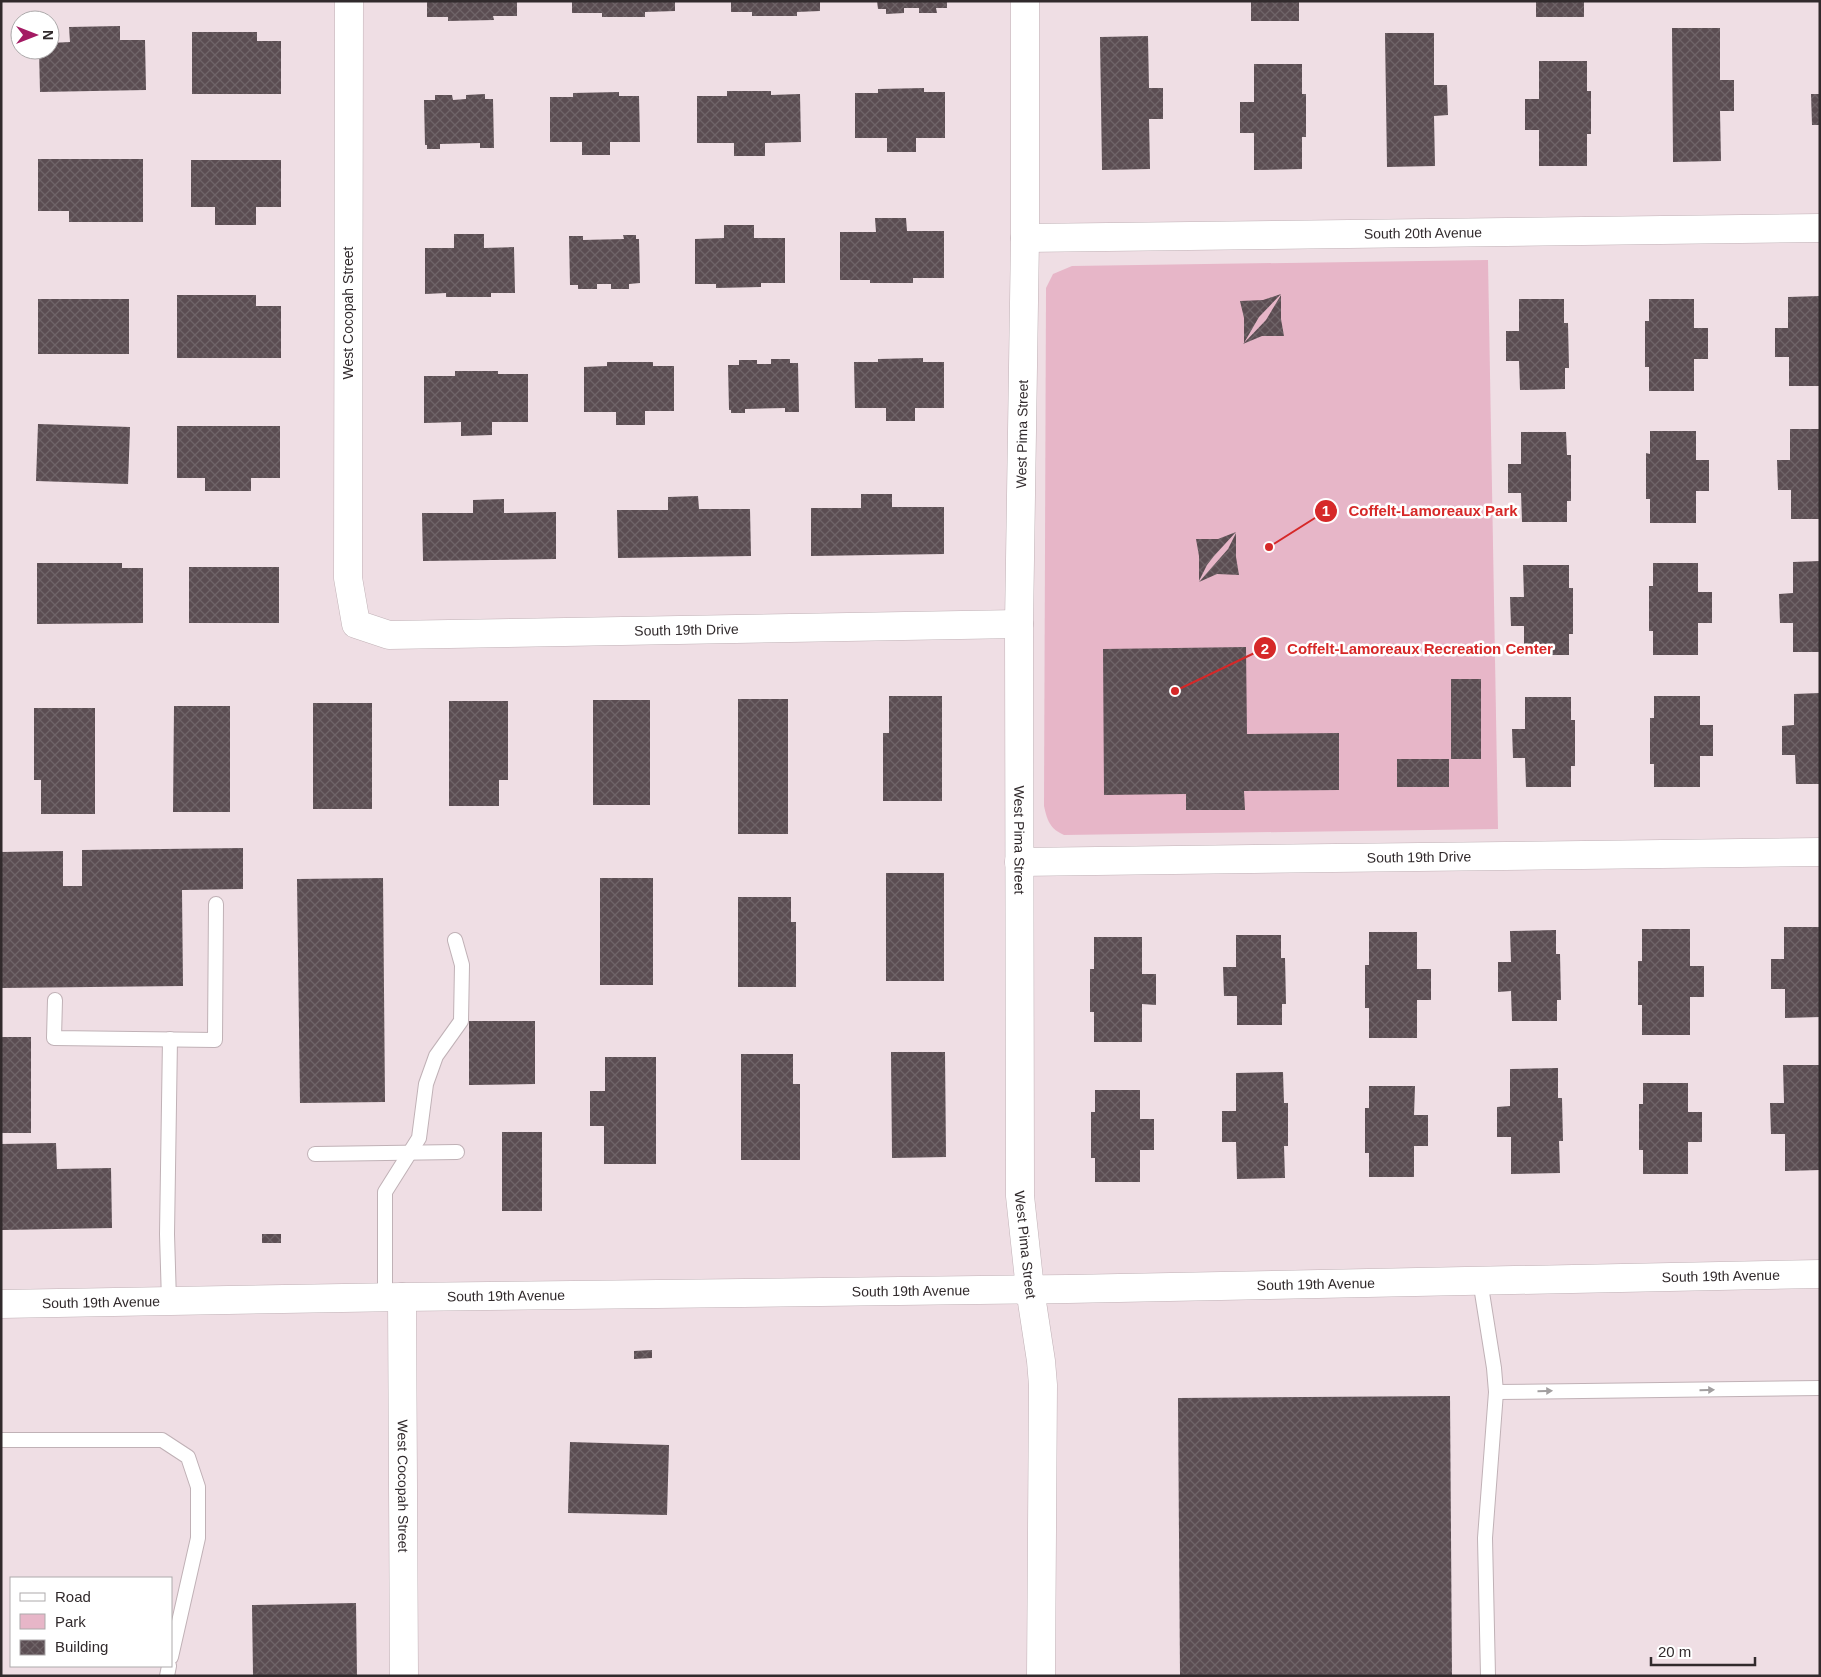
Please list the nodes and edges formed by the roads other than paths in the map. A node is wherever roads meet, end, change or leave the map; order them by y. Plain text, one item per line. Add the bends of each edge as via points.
1 (349, 1) edge
2 (1025, 1) edge
3 (1820, 228) edge
4 (1025, 238) junction
5 (356, 624) joint
6 (1019, 624) junction
7 (1820, 852) edge
8 (1019, 862) junction
9 (216, 904) dead end
10 (456, 940) dead end
11 (55, 1000) dead end
12 (170, 1040) junction
13 (457, 1152) dead end
14 (410, 1153) junction
15 (316, 1154) dead end
16 (1820, 1274) edge
17 (1480, 1280) junction
18 (1030, 1289) junction
19 (394, 1297) junction
20 (169, 1301) junction
21 (1, 1304) edge
22 (1820, 1388) edge
23 (1496, 1392) junction
24 (1, 1440) edge
25 (172, 1653) edge
26 (404, 1676) edge
27 (1041, 1676) edge
28 (1488, 1676) edge

1 - 5 street, West Cocopah Street via 348,578
2 - 4 street, West Pima Street
3 - 4 street, South 20th Avenue
4 - 6 street, West Pima Street
5 - 6 street, South 19th Drive via 389,635
6 - 8 street, West Pima Street
7 - 8 street, South 19th Drive
8 - 18 street, West Pima Street via 1020,1196
9 - 12 lane via 215,1040
10 - 14 lane via 462,965 461,1020 436,1056 426,1084 419,1138
11 - 12 lane via 54,1038
12 - 20 lane
13 - 14 lane
14 - 15 lane
14 - 19 lane via 385,1192
16 - 17 street, South 19th Avenue
17 - 18 street, South 19th Avenue
17 - 23 lane
18 - 19 street, South 19th Avenue
18 - 27 street, West Pima Street via 1043,1385
19 - 20 street, South 19th Avenue
19 - 26 street, West Cocopah Street
20 - 21 street, South 19th Avenue
23 -> 22 lane
23 - 28 lane via 1485,1538
24 - 25 lane via 162,1440 188,1457 198,1487 198,1538

